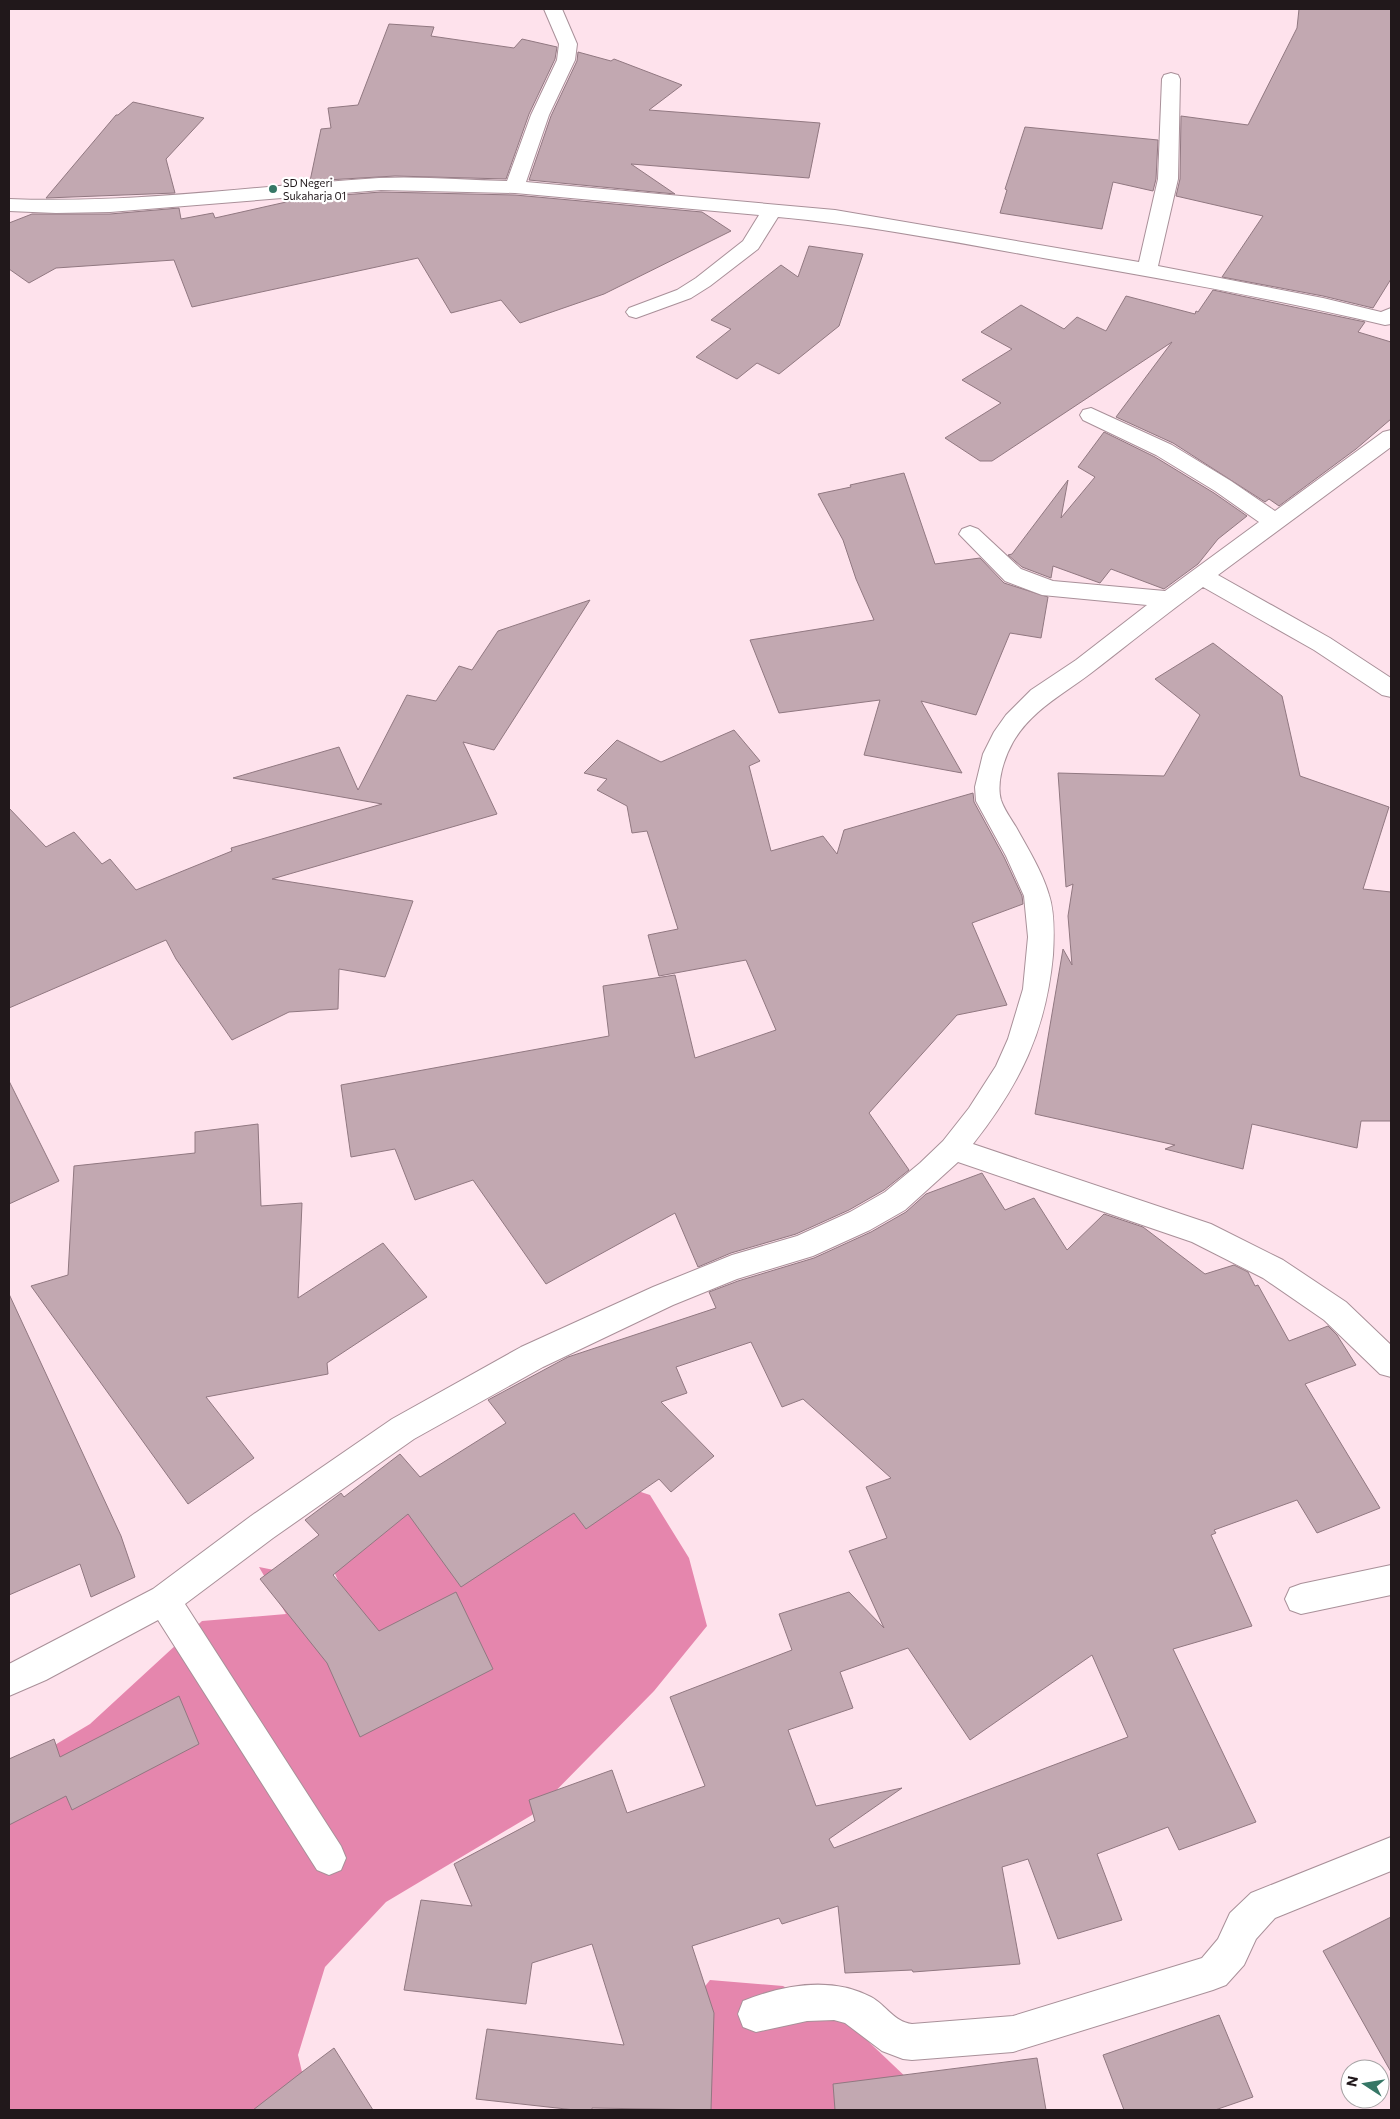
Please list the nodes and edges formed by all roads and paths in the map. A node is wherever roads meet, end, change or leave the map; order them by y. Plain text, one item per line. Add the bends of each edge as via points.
1 (553, 9) edge
2 (1170, 79) dead end
3 (515, 188) junction
4 (9, 205) edge
5 (772, 209) junction
6 (1147, 270) junction
7 (636, 312) dead end
8 (1389, 319) edge
9 (1091, 415) dead end
10 (1391, 437) edge
11 (1276, 523) junction
12 (970, 534) dead end
13 (1202, 576) junction
14 (1170, 599) junction
15 (1391, 689) edge
16 (953, 1149) junction
17 (1391, 1364) edge
18 (1391, 1580) edge
19 (1301, 1599) dead end
20 (164, 1600) junction
21 (9, 1680) edge
22 (1391, 1854) edge
23 (328, 1858) dead end
24 (756, 2014) dead end

1 - 3 street via 568,44 566,60 536,124
2 - 6 street via 1168,179
3 - 4 street via 381,184 110,206
3 - 5 street
5 - 6 street via 835,216
5 - 7 street via 751,244 690,292
6 - 8 street
9 - 11 street via 1164,450
10 - 11 street
11 - 13 street
12 - 14 street via 1013,575 1037,585 1050,589
13 - 14 street
13 - 15 street via 1274,616
14 - 16 street via 1040,696 1015,721 995,754 987,787 989,800 1036,896 1041,937 1036,989 1022,1038 1007,1072
16 - 17 street via 1201,1233 1273,1269 1335,1310
16 - 20 street via 895,1201 860,1221 803,1247 732,1268 663,1296 532,1357 412,1424 262,1526
18 - 19 street
20 - 21 street
20 - 23 street
22 - 24 street via 1263,1906 1243,1926 1231,1952 1213,1972 1013,2034 899,2042 884,2034 857,2009 831,2001

